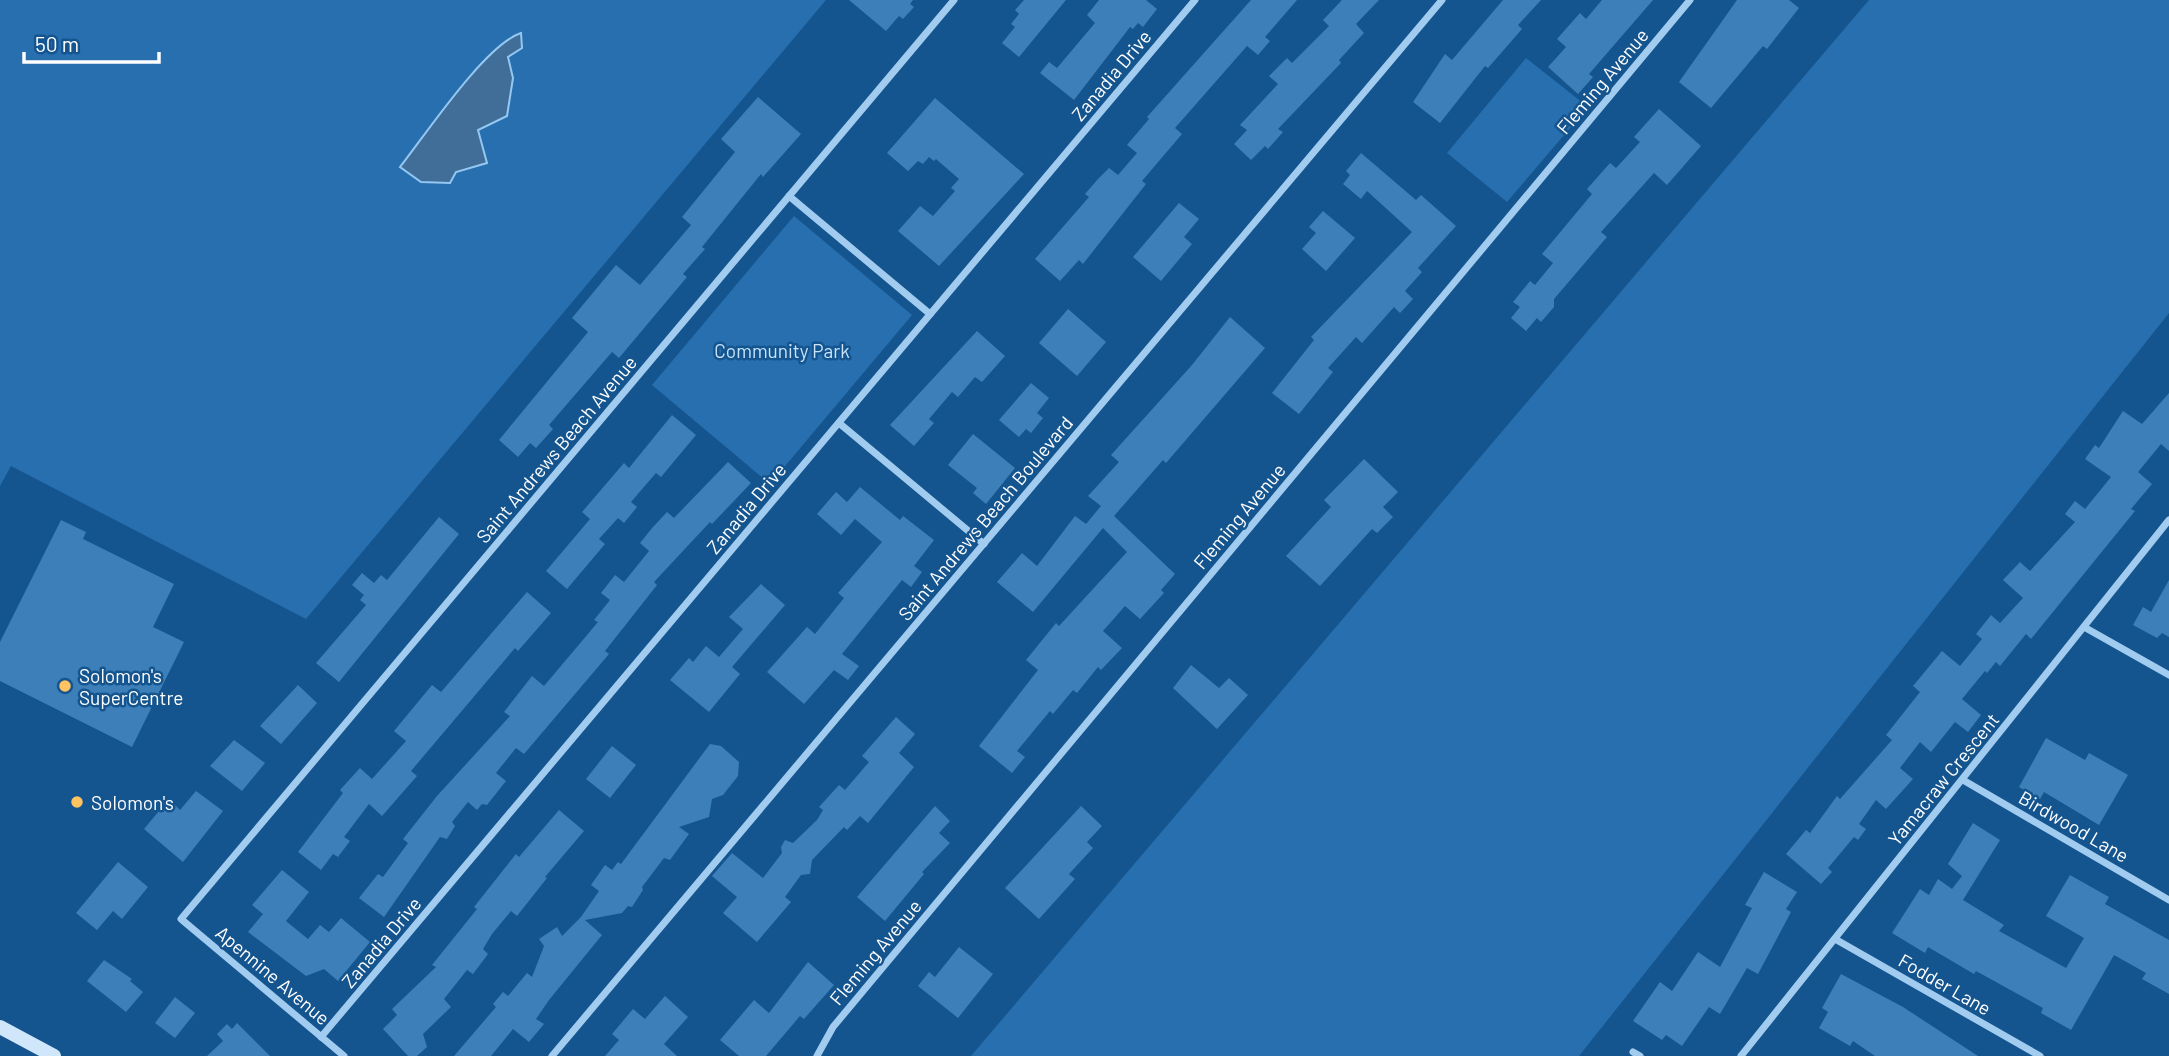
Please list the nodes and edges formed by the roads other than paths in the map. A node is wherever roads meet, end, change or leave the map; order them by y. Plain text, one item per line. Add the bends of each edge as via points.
1 (954, 0) edge
2 (1195, 0) edge
3 (1443, 0) edge
4 (1690, 0) edge
5 (789, 196) junction
6 (930, 314) junction
7 (839, 423) junction
8 (2169, 520) edge
9 (984, 544) junction
10 (2084, 627) junction
11 (2169, 675) edge
12 (1963, 780) junction
13 (2169, 900) edge
14 (181, 919) joint
15 (1835, 939) junction
16 (0, 1027) edge
17 (321, 1037) junction
18 (54, 1056) edge
19 (344, 1056) edge
20 (552, 1056) edge
21 (817, 1056) edge
22 (1741, 1056) edge
23 (2040, 1056) edge

1 - 5 street, Saint Andrews Beach Avenue
2 - 6 street, Zanadia Drive
3 - 9 street, Saint Andrews Beach Boulevard
4 - 21 street, Fleming Avenue via 842,1016
5 - 6 street
5 - 14 street, Saint Andrews Beach Avenue
6 - 7 street, Zanadia Drive
7 - 9 street
7 - 17 street, Zanadia Drive
8 - 10 street, Yamacraw Crescent
9 - 20 street, Saint Andrews Beach Boulevard
10 - 11 street
10 - 12 street, Yamacraw Crescent
12 - 13 street, Birdwood Lane
12 - 15 street, Yamacraw Crescent
14 - 17 street, Apennine Avenue
15 - 22 street, Yamacraw Crescent
15 - 23 street, Fodder Lane
16 - 18 main road
17 - 19 street, Apennine Avenue

